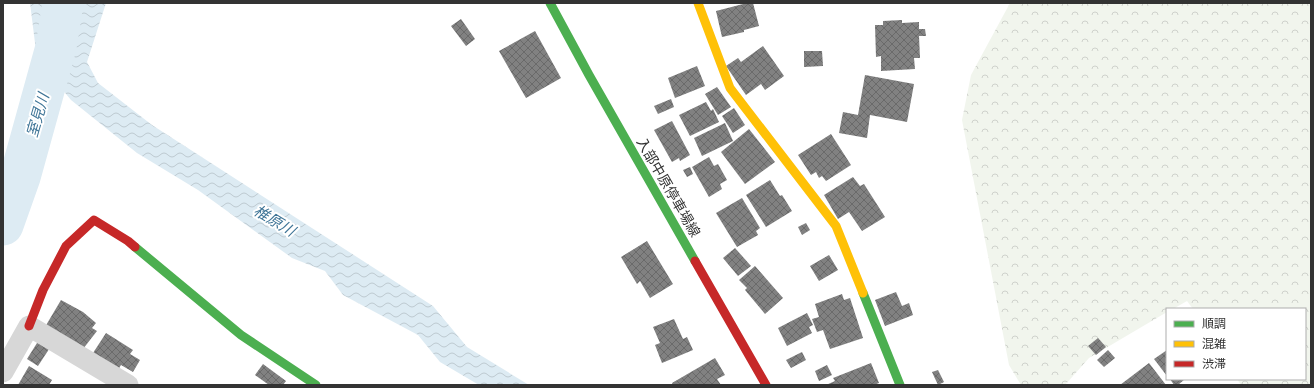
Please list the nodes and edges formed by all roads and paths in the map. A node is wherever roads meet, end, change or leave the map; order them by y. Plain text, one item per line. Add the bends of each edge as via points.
1 (550, 3) edge
2 (698, 3) edge
3 (29, 326) junction
4 (3, 372) edge
5 (128, 385) edge
6 (316, 385) edge
7 (766, 385) edge
8 (900, 385) edge

1 - 7 street, 入部中原停車場線
2 - 8 street via 730,88 836,226
3 - 4 street
3 - 5 street
3 - 6 street via 43,290 66,246 94,220 128,241 240,335

